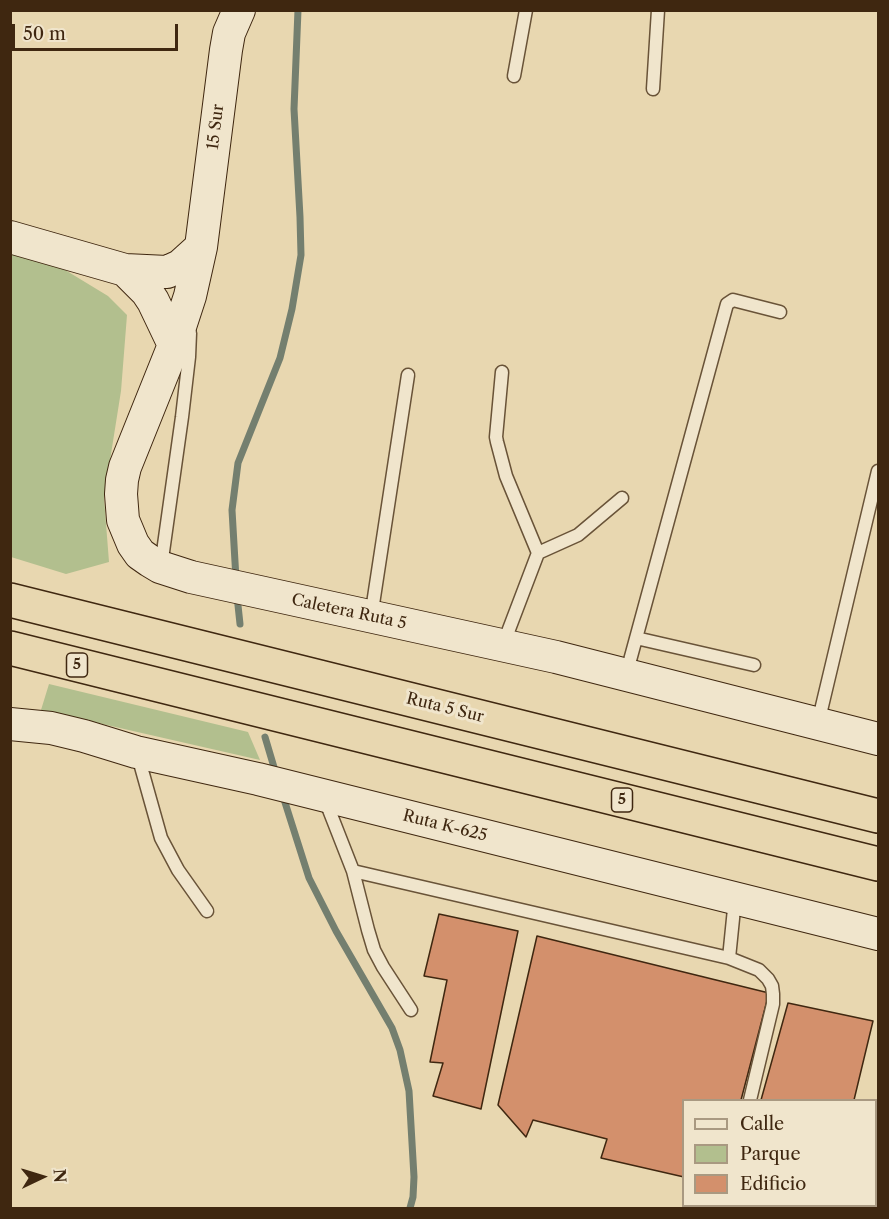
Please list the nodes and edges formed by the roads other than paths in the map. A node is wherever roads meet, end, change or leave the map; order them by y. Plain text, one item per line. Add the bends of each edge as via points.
1 (239, 10) edge
2 (526, 10) edge
3 (657, 10) edge
4 (514, 76) dead end
5 (653, 89) dead end
6 (10, 237) edge
7 (201, 247) junction
8 (124, 270) junction
9 (190, 296) junction
10 (780, 312) dead end
11 (174, 345) junction
12 (502, 372) dead end
13 (408, 375) dead end
14 (879, 471) edge
15 (622, 498) dead end
16 (538, 553) junction
17 (160, 567) junction
18 (10, 600) edge
19 (371, 616) junction
20 (636, 638) junction
21 (503, 645) junction
22 (10, 648) edge
23 (754, 665) dead end
24 (626, 675) junction
25 (818, 723) junction
26 (10, 724) edge
27 (879, 739) edge
28 (136, 752) junction
29 (311, 792) junction
30 (879, 816) edge
31 (879, 864) edge
32 (353, 871) junction
33 (735, 898) junction
34 (207, 911) dead end
35 (879, 934) edge
36 (729, 958) junction
37 (411, 1010) dead end
38 (750, 1099) edge

1 - 7 main road, 15 Sur via 226,50
2 - 4 lane
3 - 5 lane
6 - 8 main road
7 - 8 main road via 167,272
7 - 9 main road, Caletera Ruta 5
8 - 11 main road via 147,292
9 - 11 main road, Caletera Ruta 5
9 - 17 lane via 189,357
10 - 20 lane via 733,300 727,304
11 - 17 main road, Caletera Ruta 5 via 125,467 120,494 123,520 133,544 140,554
12 - 16 lane via 496,437 506,476
13 - 19 lane
14 - 25 lane
15 - 16 lane via 578,535
16 - 21 lane
17 - 19 main road, Caletera Ruta 5
18 - 30 highway, Ruta 5 Sur
19 - 21 main road, Caletera Ruta 5
20 - 23 lane
20 - 24 lane
21 - 24 main road, Caletera Ruta 5
22 - 31 highway, 5
24 - 25 main road, Caletera Ruta 5
25 - 27 main road, Caletera Ruta 5
26 - 28 main road, Ruta K-625 via 62,731
28 - 29 main road, Ruta K-625
28 - 34 lane via 160,838
29 - 32 lane
29 - 33 main road, Ruta K-625
32 - 36 lane
32 - 37 lane via 374,950
33 - 35 main road, Ruta K-625
33 - 36 lane
36 - 38 lane via 759,970 772,986 773,1004

